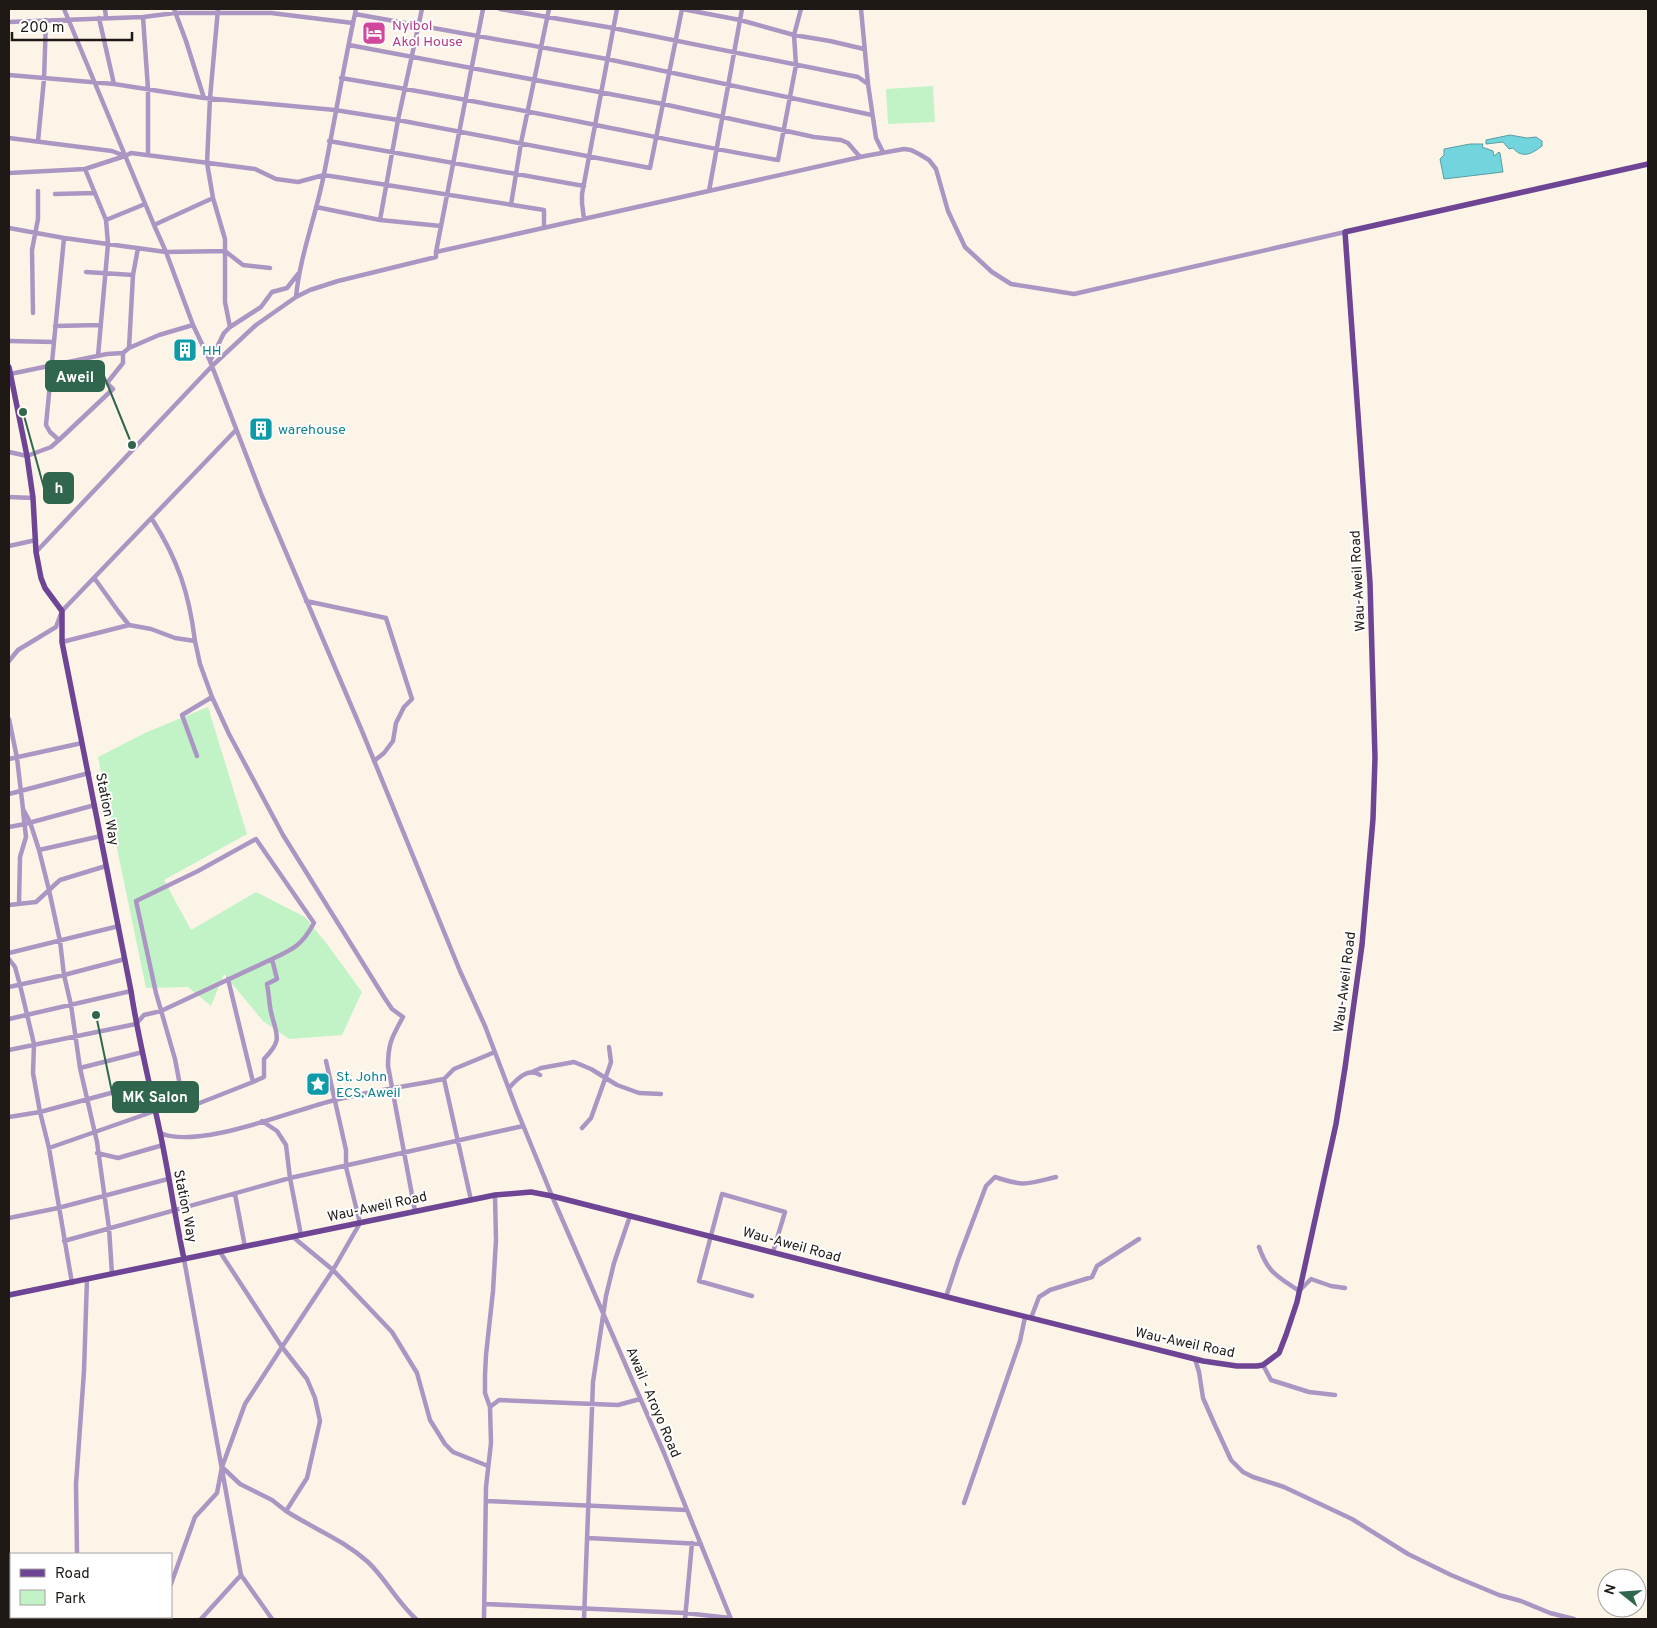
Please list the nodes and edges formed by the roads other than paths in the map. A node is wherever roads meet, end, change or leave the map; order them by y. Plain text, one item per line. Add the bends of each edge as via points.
1 (64, 9) edge
2 (105, 9) edge
3 (422, 9) edge
4 (483, 9) edge
5 (500, 9) edge
6 (549, 9) edge
7 (617, 9) edge
8 (682, 9) edge
9 (742, 9) edge
10 (801, 9) edge
11 (861, 9) edge
12 (174, 11) edge
13 (218, 11) edge
14 (356, 11) edge
15 (547, 16) junction
16 (143, 17) junction
17 (99, 18) junction
18 (106, 18) junction
19 (68, 19) junction
20 (46, 20) junction
21 (740, 20) junction
22 (9, 22) edge
23 (353, 23) junction
24 (419, 25) junction
25 (613, 28) junction
26 (794, 35) junction
27 (478, 36) junction
28 (676, 41) junction
29 (349, 44) junction
30 (541, 47) junction
31 (864, 49) junction
32 (734, 53) junction
33 (412, 56) junction
34 (607, 59) junction
35 (796, 65) junction
36 (472, 69) junction
37 (669, 72) junction
38 (9, 75) edge
39 (342, 78) junction
40 (44, 79) junction
41 (534, 79) junction
42 (96, 83) junction
43 (114, 84) junction
44 (868, 84) junction
45 (729, 85) junction
46 (405, 88) junction
47 (148, 89) junction
48 (601, 93) junction
49 (204, 98) junction
50 (210, 98) junction
51 (791, 98) junction
52 (466, 100) junction
53 (663, 104) junction
54 (335, 110) junction
55 (528, 112) junction
56 (872, 115) junction
57 (724, 116) junction
58 (398, 120) junction
59 (594, 124) junction
60 (784, 130) junction
61 (460, 132) junction
62 (656, 137) junction
63 (9, 138) edge
64 (329, 141) junction
65 (38, 142) junction
66 (521, 143) junction
67 (717, 150) junction
68 (392, 152) junction
69 (883, 152) junction
70 (148, 155) junction
71 (125, 156) junction
72 (589, 156) junction
73 (860, 157) junction
74 (207, 163) junction
75 (454, 163) junction
76 (1648, 164) edge
77 (85, 169) junction
78 (9, 174) edge
79 (324, 175) junction
80 (515, 175) junction
81 (386, 185) junction
82 (584, 186) junction
83 (38, 191) dead end
84 (708, 191) junction
85 (95, 193) junction
86 (55, 194) dead end
87 (447, 196) junction
88 (213, 198) junction
89 (145, 204) junction
90 (511, 205) junction
91 (316, 207) junction
92 (584, 219) junction
93 (106, 220) junction
94 (380, 220) junction
95 (9, 222) edge
96 (154, 226) junction
97 (441, 226) junction
98 (9, 228) edge
99 (544, 228) junction
100 (1346, 232) junction
101 (34, 233) junction
102 (64, 238) junction
103 (108, 244) junction
104 (138, 248) junction
105 (225, 251) junction
106 (166, 252) junction
107 (436, 252) junction
108 (270, 268) dead end
109 (86, 272) dead end
110 (105, 273) junction
111 (299, 273) junction
112 (133, 275) junction
113 (296, 298) junction
114 (33, 313) dead end
115 (100, 325) junction
116 (192, 325) junction
117 (55, 326) junction
118 (230, 327) junction
119 (9, 342) edge
120 (54, 342) junction
121 (128, 348) junction
122 (123, 353) junction
123 (98, 356) junction
124 (211, 364) junction
125 (52, 366) junction
126 (9, 367) edge
127 (10, 374) junction
128 (12, 393) edge
129 (236, 430) junction
130 (59, 440) junction
131 (9, 452) edge
132 (27, 456) junction
133 (9, 497) edge
134 (33, 498) junction
135 (152, 519) junction
136 (36, 540) junction
137 (9, 546) edge
138 (36, 552) junction
139 (94, 580) junction
140 (306, 601) junction
141 (62, 611) junction
142 (130, 624) junction
143 (195, 641) junction
144 (62, 642) junction
145 (9, 661) edge
146 (212, 697) junction
147 (9, 719) edge
148 (82, 743) junction
149 (197, 756) dead end
150 (17, 758) junction
151 (9, 759) edge
152 (374, 761) junction
153 (89, 773) junction
154 (22, 791) junction
155 (9, 794) edge
156 (95, 805) junction
157 (23, 809) junction
158 (30, 822) junction
159 (25, 824) junction
160 (9, 827) edge
161 (101, 836) junction
162 (39, 850) junction
163 (106, 866) junction
164 (49, 890) junction
165 (19, 904) junction
166 (9, 905) edge
167 (119, 926) junction
168 (60, 941) junction
169 (9, 953) edge
170 (9, 959) edge
171 (125, 959) junction
172 (272, 959) junction
173 (64, 975) junction
174 (228, 979) junction
175 (20, 985) junction
176 (9, 987) edge
177 (131, 991) junction
178 (71, 1005) junction
179 (161, 1011) junction
180 (27, 1014) junction
181 (9, 1019) edge
182 (136, 1024) junction
183 (76, 1036) junction
184 (34, 1044) junction
185 (609, 1047) dead end
186 (9, 1050) edge
187 (143, 1052) junction
188 (495, 1052) junction
189 (326, 1061) dead end
190 (80, 1068) junction
191 (532, 1072) junction
192 (540, 1075) dead end
193 (606, 1078) junction
194 (444, 1079) junction
195 (253, 1082) junction
196 (148, 1083) junction
197 (509, 1088) junction
198 (391, 1089) junction
199 (661, 1094) dead end
200 (87, 1098) junction
201 (334, 1100) junction
202 (155, 1111) junction
203 (40, 1112) junction
204 (9, 1117) edge
205 (262, 1122) junction
206 (524, 1126) junction
207 (582, 1128) dead end
208 (95, 1132) junction
209 (160, 1134) junction
210 (459, 1141) junction
211 (163, 1145) junction
212 (49, 1148) junction
213 (98, 1153) junction
214 (405, 1153) junction
215 (346, 1167) junction
216 (1056, 1177) dead end
217 (290, 1178) junction
218 (168, 1179) junction
219 (234, 1194) junction
220 (105, 1195) junction
221 (495, 1195) junction
222 (552, 1196) junction
223 (472, 1200) junction
224 (58, 1208) junction
225 (173, 1210) junction
226 (415, 1211) junction
227 (630, 1216) junction
228 (9, 1218) edge
229 (360, 1223) junction
230 (109, 1228) junction
231 (302, 1235) junction
232 (711, 1236) junction
233 (293, 1237) junction
234 (1139, 1239) dead end
235 (64, 1241) junction
236 (245, 1247) junction
237 (1259, 1247) dead end
238 (220, 1252) junction
239 (773, 1252) junction
240 (184, 1260) junction
241 (333, 1270) junction
242 (112, 1274) junction
243 (87, 1279) junction
244 (72, 1283) junction
245 (1345, 1288) dead end
246 (1299, 1291) junction
247 (9, 1295) edge
248 (752, 1296) dead end
249 (946, 1297) junction
250 (603, 1311) junction
251 (1028, 1318) junction
252 (282, 1347) junction
253 (1195, 1359) junction
254 (1263, 1365) junction
255 (1335, 1395) dead end
256 (640, 1399) junction
257 (592, 1404) junction
258 (490, 1408) junction
259 (488, 1466) junction
260 (222, 1467) junction
261 (486, 1501) junction
262 (964, 1503) dead end
263 (589, 1507) junction
264 (687, 1510) junction
265 (286, 1511) junction
266 (588, 1538) junction
267 (692, 1543) junction
268 (701, 1544) junction
269 (77, 1553) edge
270 (241, 1575) junction
271 (172, 1581) edge
272 (485, 1604) junction
273 (584, 1610) junction
274 (685, 1613) junction
275 (201, 1619) edge
276 (272, 1619) edge
277 (416, 1619) edge
278 (484, 1619) edge
279 (584, 1619) edge
280 (685, 1619) edge
281 (731, 1619) edge
282 (1574, 1619) edge

1 - 19 street, Awail - Aroyo Road
2 - 18 street
3 - 24 street
4 - 27 street
5 - 15 street
6 - 15 street
7 - 25 street
8 - 21 street
8 - 28 street
9 - 21 street
10 - 26 street
11 - 31 street
12 - 13 street
12 - 16 street
12 - 49 street
13 - 23 street via 271,13
13 - 50 street
14 - 23 street
14 - 24 street
15 - 25 street
15 - 30 street
16 - 18 street
16 - 47 street
17 - 18 street
17 - 19 street
17 - 43 street
19 - 20 street
19 - 42 street, Awail - Aroyo Road
20 - 22 street
20 - 40 street
21 - 26 street
21 - 32 street
23 - 29 street
24 - 27 street
24 - 33 street
25 - 28 street
25 - 34 street
26 - 31 street
26 - 35 street
27 - 30 street
27 - 36 street
28 - 32 street
28 - 37 street
29 - 33 street
29 - 39 street
30 - 34 street
30 - 41 street
31 - 44 street
32 - 35 street
32 - 45 street
33 - 36 street
33 - 46 street
34 - 37 street
34 - 48 street
35 - 44 street via 858,78
35 - 51 street
36 - 41 street
36 - 52 street
37 - 45 street
37 - 53 street
38 - 40 street
39 - 46 street
39 - 54 street
40 - 42 street
40 - 65 street
41 - 48 street
41 - 55 street
42 - 43 street
42 - 71 street, Awail - Aroyo Road
43 - 47 street
44 - 56 street
45 - 51 street
45 - 57 street
46 - 52 street
46 - 58 street
47 - 49 street
47 - 70 street
48 - 53 street
48 - 59 street
49 - 50 street
50 - 54 street
50 - 74 street
51 - 56 street
51 - 60 street
52 - 55 street
52 - 61 street
53 - 57 street
53 - 62 street
54 - 58 street
54 - 64 street
55 - 59 street
55 - 66 street
56 - 69 street via 876,138
57 - 60 street
57 - 67 street
58 - 61 street
58 - 68 street
59 - 62 street
59 - 72 street
60 - 67 street via 778,160
60 - 73 street via 841,140
61 - 66 street
61 - 75 street
62 - 67 street
62 - 72 street via 650,168
63 - 65 street
64 - 68 street
64 - 79 street
65 - 71 street via 112,151
66 - 72 street
66 - 80 street
67 - 84 street
68 - 75 street
68 - 81 street
69 - 73 street
69 - 100 street via 910,150 929,160 936,169 948,211 965,247 992,272 1011,284 1074,294
70 - 71 street via 131,153
70 - 74 street
71 - 77 street
71 - 89 street, Awail - Aroyo Road
72 - 82 street
73 - 84 street
74 - 79 street via 255,169 276,179 298,182
74 - 88 street
75 - 80 street
75 - 87 street
76 - 100 main road
77 - 78 street
77 - 85 street
79 - 81 street
79 - 91 street
80 - 82 street
80 - 90 street
81 - 87 street
81 - 94 street
82 - 92 street
83 - 101 street via 38,219
84 - 92 street
85 - 86 street
85 - 93 street
87 - 90 street
87 - 97 street
88 - 96 street
88 - 105 street via 225,239
89 - 93 street
89 - 96 street, Awail - Aroyo Road
90 - 99 street via 544,210
91 - 94 street
91 - 111 street
92 - 99 street
93 - 103 street
94 - 97 street
95 - 98 street
96 - 106 street, Awail - Aroyo Road
97 - 107 street
98 - 101 street
99 - 107 street
100 - 246 main road, Wau-Aweil Road via 1370,583 1375,758 1373,819 1362,945 1345,1068 1326,1176
101 - 102 street
101 - 114 street
102 - 103 street
102 - 117 street
103 - 104 street
103 - 110 street
104 - 106 street
104 - 112 street
105 - 106 street
105 - 108 street via 243,265
105 - 118 street via 225,302
106 - 116 street, Awail - Aroyo Road
107 - 113 street via 436,257 338,281
109 - 110 street
110 - 112 street
110 - 115 street
111 - 113 street
111 - 118 street via 287,288 272,292 261,307
112 - 121 street
113 - 124 street via 256,325
115 - 117 street
115 - 123 street
116 - 121 street
116 - 124 street, Awail - Aroyo Road
117 - 120 street
118 - 124 street via 224,333
119 - 120 street
120 - 125 street
121 - 122 street
122 - 123 street
122 - 130 street via 123,363 107,383 112,389
123 - 125 street
124 - 129 street, Awail - Aroyo Road
124 - 138 street
125 - 127 street
125 - 130 street via 46,424
126 - 127 main road
127 - 128 main road
128 - 132 main road
129 - 135 street
129 - 140 street, Awail - Aroyo Road
130 - 132 street via 51,447
131 - 132 street
132 - 134 main road
133 - 134 street
134 - 136 main road
135 - 139 street
135 - 143 street via 166,541 183,580
136 - 137 street
136 - 138 main road
138 - 141 main road via 45,588
139 - 141 street
139 - 142 street
140 - 152 street, Awail - Aroyo Road
140 - 152 street via 386,618 412,699 396,723 393,740
141 - 144 main road, Station Way
141 - 145 street via 56,628 18,650
142 - 143 street
142 - 144 street
143 - 146 street
144 - 148 main road, Station Way
146 - 149 street via 182,715
146 - 198 street via 283,835 347,941 392,1009 403,1017 388,1048
147 - 150 street
148 - 150 street
148 - 153 main road, Station Way
150 - 151 street
150 - 154 street
152 - 188 street, Awail - Aroyo Road
153 - 154 street
153 - 156 main road, Station Way
154 - 155 street
154 - 157 street
156 - 158 street
156 - 161 main road, Station Way
157 - 158 street
157 - 159 street
158 - 159 street
158 - 162 street
159 - 160 street
159 - 165 street via 26,837 20,857
161 - 162 street
161 - 163 main road, Station Way
162 - 164 street
163 - 164 street via 60,880
163 - 167 main road, Station Way
164 - 165 street via 36,902
164 - 168 street
165 - 166 street
167 - 168 street
167 - 171 main road, Station Way
168 - 169 street
168 - 173 street
170 - 175 street
171 - 173 street
171 - 177 main road, Station Way
172 - 174 street
172 - 179 street via 305,939 314,924 256,839 136,901
172 - 195 street via 277,979 267,984 278,1034 275,1047 264,1059 264,1077
173 - 175 street
173 - 178 street
174 - 179 street
174 - 195 street
175 - 176 street
175 - 180 street
177 - 178 street
177 - 182 main road, Station Way
178 - 180 street
178 - 183 street
179 - 182 street via 144,1015
179 - 195 street via 186,1103 192,1106
180 - 181 street
180 - 184 street
182 - 183 street
182 - 187 main road, Station Way
183 - 184 street
183 - 190 street
184 - 186 street
184 - 203 street via 33,1072
185 - 193 street via 611,1062
187 - 190 street
187 - 196 main road, Station Way
188 - 194 street via 454,1070
188 - 197 street, Awail - Aroyo Road
189 - 201 street
190 - 200 street
191 - 192 street
191 - 193 street via 574,1062
191 - 197 street via 522,1075
193 - 199 street via 639,1093
193 - 207 street via 591,1118
194 - 198 street
194 - 210 street
196 - 200 street
196 - 202 main road, Station Way
197 - 206 street, Awail - Aroyo Road
198 - 201 street
198 - 214 street
200 - 203 street
200 - 208 street
201 - 205 street
201 - 215 street via 346,1150
202 - 208 street
202 - 209 main road, Station Way
203 - 204 street
203 - 212 street
205 - 209 street via 190,1138
205 - 217 street via 276,1131 286,1145
206 - 210 street
206 - 222 street, Awail - Aroyo Road
208 - 212 street
208 - 213 street
209 - 211 main road, Station Way
210 - 214 street
210 - 223 street
211 - 213 street via 118,1158
211 - 218 main road, Station Way
212 - 224 street
213 - 220 street
214 - 215 street
214 - 226 street
215 - 217 street
215 - 229 street
216 - 249 street via 1029,1184 995,1177 986,1186
217 - 219 street
217 - 231 street
218 - 220 street
218 - 225 main road, Station Way
219 - 225 street
219 - 236 street
220 - 224 street
220 - 230 street
221 - 222 main road, Wau-Aweil Road via 531,1192
221 - 223 main road, Wau-Aweil Road
221 - 258 street via 494,1291 485,1375 485,1393
222 - 227 main road, Wau-Aweil Road
222 - 250 street, Awail - Aroyo Road
223 - 226 main road, Wau-Aweil Road
224 - 228 street
224 - 235 street
225 - 230 street
225 - 240 main road, Station Way
226 - 229 main road, Wau-Aweil Road
227 - 232 main road, Wau-Aweil Road
227 - 250 street via 614,1263
229 - 231 main road, Wau-Aweil Road
229 - 241 street
230 - 235 street
230 - 242 street
231 - 233 main road, Wau-Aweil Road
232 - 239 main road, Wau-Aweil Road
232 - 239 street via 722,1194 785,1212
232 - 248 street via 699,1281
233 - 236 main road, Wau-Aweil Road
233 - 241 street
234 - 251 street via 1097,1266 1092,1277 1050,1290 1039,1297
235 - 244 street
236 - 238 main road, Wau-Aweil Road
237 - 246 street via 1265,1264 1276,1276
238 - 240 main road, Wau-Aweil Road
238 - 252 street
239 - 249 main road, Wau-Aweil Road
240 - 242 main road, Wau-Aweil Road
240 - 260 street
241 - 252 street
241 - 259 street via 392,1332 417,1373 430,1420 445,1444 453,1452
242 - 243 main road, Wau-Aweil Road
243 - 244 main road, Wau-Aweil Road
243 - 269 street via 76,1484
244 - 247 main road, Wau-Aweil Road
245 - 246 street via 1311,1279
246 - 254 main road, Wau-Aweil Road via 1282,1346
249 - 251 main road, Wau-Aweil Road
250 - 256 street, Awail - Aroyo Road
250 - 257 street
251 - 253 main road, Wau-Aweil Road
251 - 262 street
252 - 260 street via 245,1404
252 - 265 street via 307,1378 320,1421 307,1478
253 - 254 main road, Wau-Aweil Road via 1237,1366
253 - 282 street via 1203,1398 1231,1460 1243,1472 1352,1519 1408,1554 1451,1575 1499,1595
254 - 255 street via 1271,1380 1309,1392
256 - 257 street via 618,1405
256 - 264 street, Awail - Aroyo Road
257 - 258 street via 499,1400
257 - 263 street
258 - 259 street
259 - 261 street
260 - 265 street via 240,1484
260 - 270 street
260 - 271 street via 217,1493 195,1517
261 - 263 street
261 - 272 street
263 - 264 street
263 - 266 street
264 - 268 street, Awail - Aroyo Road
265 - 277 street via 344,1543 370,1564
266 - 267 street
266 - 273 street
267 - 268 street
267 - 274 street
268 - 281 street, Awail - Aroyo Road
270 - 275 street
270 - 276 street
272 - 273 street
272 - 278 street
273 - 274 street
273 - 279 street
274 - 280 street
274 - 281 street

